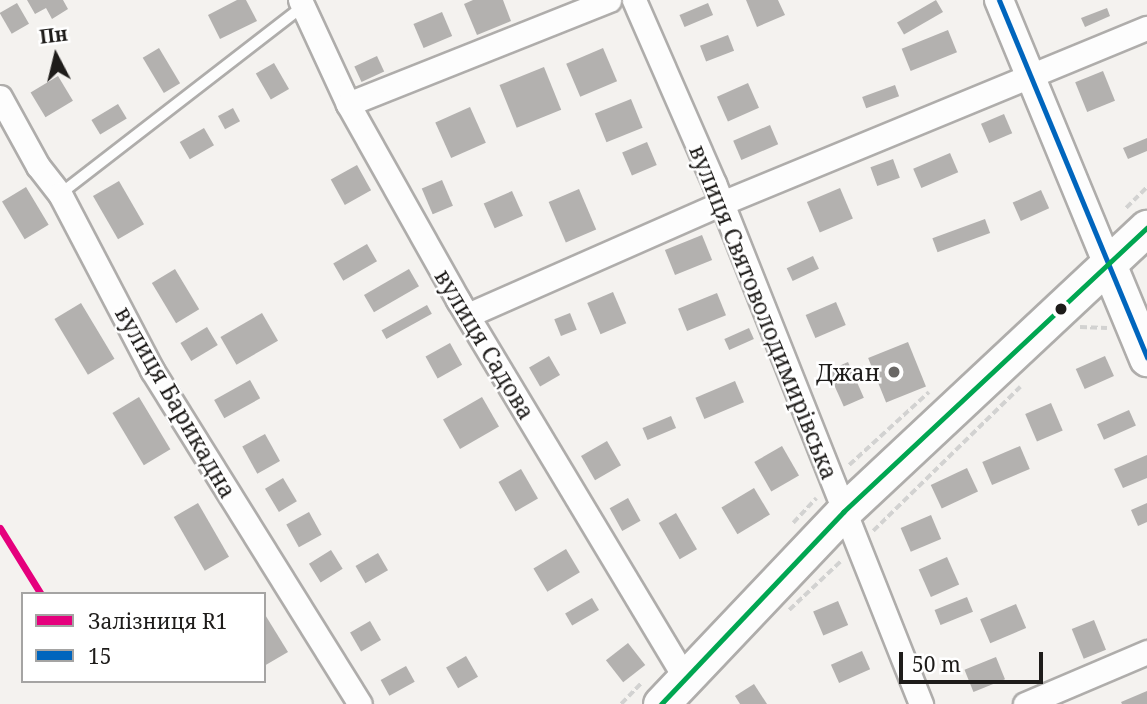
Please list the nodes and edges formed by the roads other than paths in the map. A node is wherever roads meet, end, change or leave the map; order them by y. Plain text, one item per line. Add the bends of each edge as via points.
1 (609, 0) edge
2 (634, 0) edge
3 (999, 0) edge
4 (302, 3) edge
5 (1147, 28) edge
6 (1031, 76) junction
7 (0, 97) edge
8 (348, 104) junction
9 (60, 194) junction
10 (722, 203) junction
11 (1147, 228) edge
12 (1108, 264) junction
13 (468, 315) junction
14 (1147, 358) edge
15 (843, 512) junction
16 (1147, 652) edge
17 (686, 679) junction
18 (360, 704) edge
19 (661, 704) edge
20 (921, 704) edge
21 (1026, 704) edge

1 - 8 street
2 - 10 street, вулиця Святоволодимирівська
3 - 6 street
4 - 8 street, вулиця Садова
4 - 9 lane
5 - 6 street
6 - 10 street
6 - 12 street
7 - 9 street, вулиця Барикадна via 38,166
8 - 13 street, вулиця Садова
9 - 18 street, вулиця Барикадна via 152,370
10 - 13 street
10 - 15 street, вулиця Святоволодимирівська
11 - 12 main road
12 - 14 main road
12 - 15 main road
13 - 17 street, вулиця Садова
15 - 17 main road
15 - 20 street, вулиця Святоволодимирівська
16 - 21 street
17 - 19 main road

